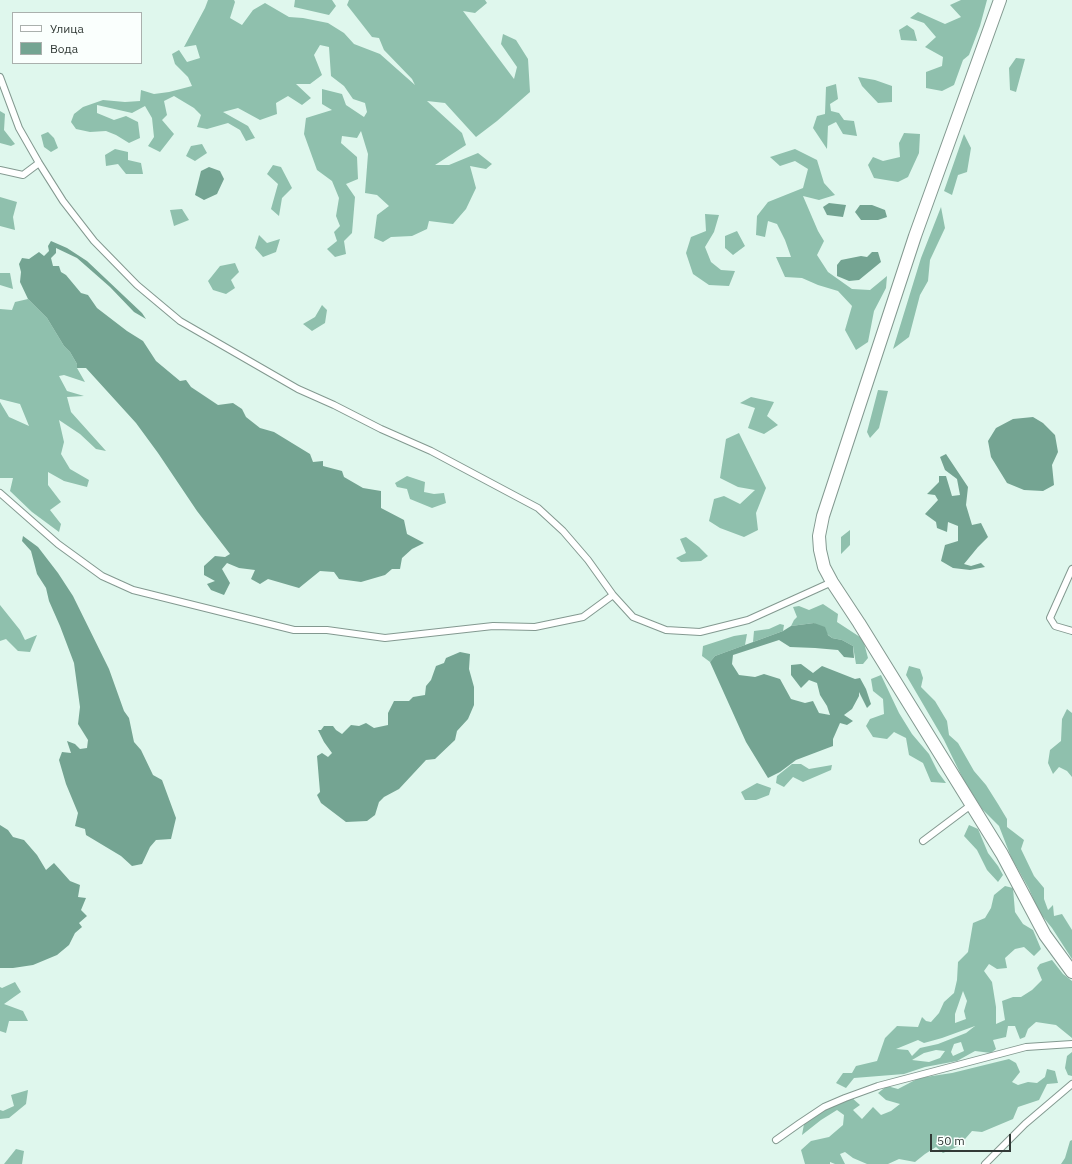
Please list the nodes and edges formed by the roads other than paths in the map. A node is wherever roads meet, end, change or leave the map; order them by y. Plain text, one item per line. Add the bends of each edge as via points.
1 (1000, 0) edge
2 (0, 76) edge
3 (39, 163) junction
4 (0, 170) edge
5 (0, 493) edge
6 (1072, 569) edge
7 (832, 582) junction
8 (613, 595) junction
9 (1072, 631) edge
10 (971, 804) junction
11 (922, 841) dead end
12 (1072, 972) edge
13 (1072, 1044) edge
14 (1072, 1084) edge
15 (776, 1140) dead end
16 (985, 1164) edge

1 - 7 street via 915,236 823,516 819,536 820,550 824,567
2 - 3 lane via 19,128
3 - 4 lane via 23,175
3 - 8 lane via 63,201 94,241 137,285 180,321 298,389 431,451 538,508 563,530
5 - 8 lane via 58,544 102,576 133,590 294,630 327,630 385,638 493,626 535,627 583,617
6 - 9 lane via 1050,618 1055,626
7 - 8 lane via 748,620 700,632 666,630 633,616
7 - 10 street
10 - 11 lane
10 - 12 street via 1002,854 1045,935
13 - 15 lane via 1026,1047 878,1086 824,1106
14 - 16 lane via 1025,1124

